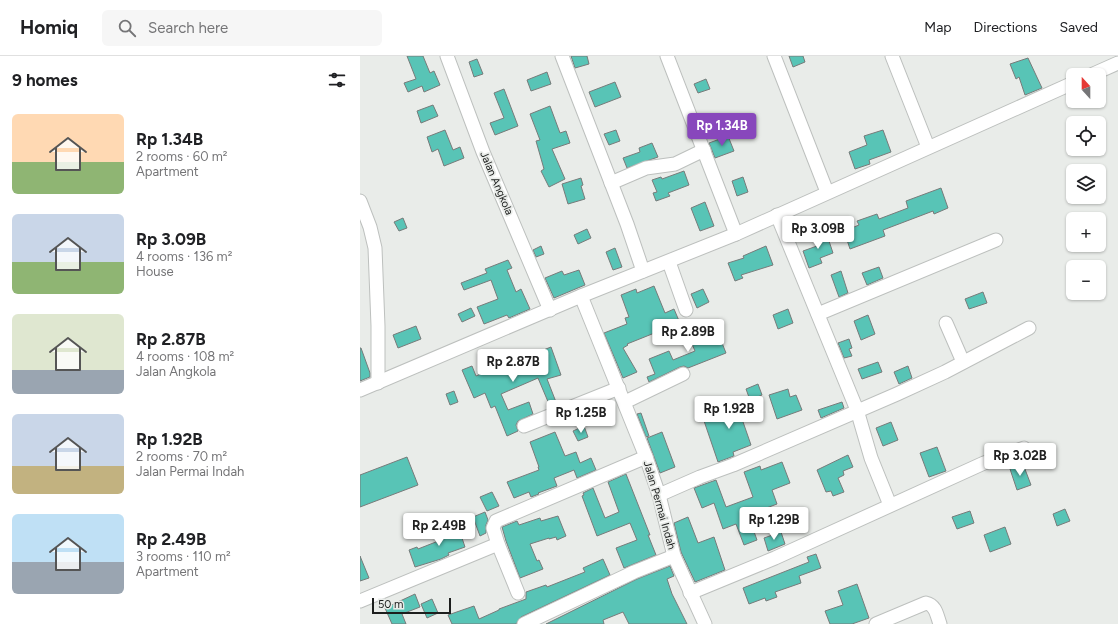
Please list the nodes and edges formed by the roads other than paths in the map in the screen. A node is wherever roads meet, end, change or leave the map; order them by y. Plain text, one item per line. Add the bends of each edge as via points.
1 (447, 56) edge
2 (562, 56) edge
3 (666, 56) edge
4 (774, 56) edge
5 (892, 56) edge
6 (1118, 63) edge
7 (1106, 68) edge
8 (1066, 86) edge
9 (928, 147) junction
10 (704, 150) junction
11 (611, 183) junction
12 (827, 192) junction
13 (360, 200) edge
14 (777, 215) junction
15 (363, 218) edge
16 (736, 234) junction
17 (996, 240) dead end
18 (669, 262) junction
19 (643, 271) junction
20 (581, 296) junction
21 (550, 310) junction
22 (686, 310) dead end
23 (818, 314) junction
24 (946, 324) dead end
25 (1029, 328) dead end
26 (963, 362) junction
27 (683, 374) dead end
28 (378, 383) junction
29 (618, 388) junction
30 (360, 390) edge
31 (625, 402) junction
32 (857, 410) junction
33 (524, 426) dead end
34 (1024, 448) dead end
35 (646, 457) junction
36 (659, 495) junction
37 (890, 505) junction
38 (498, 544) junction
39 (674, 556) junction
40 (518, 593) dead end
41 (690, 593) junction
42 (360, 601) edge
43 (524, 624) edge
44 (705, 624) edge
45 (876, 624) edge
46 (940, 624) edge

1 - 21 street, Jalan Angkola via 483,152
2 - 11 street
3 - 10 street
4 - 12 street
5 - 9 street
6 - 7 street
8 - 9 street
9 - 12 street
10 - 11 street via 675,164 646,168
10 - 16 street
11 - 19 street
12 - 14 street
13 - 15 street
14 - 16 street
14 - 23 street
15 - 28 street via 373,237 375,248
16 - 18 street
17 - 23 street
18 - 19 street
18 - 22 street
19 - 20 street
20 - 21 street
20 - 29 street, Jalan Permai Indah
21 - 28 street
23 - 32 street
24 - 26 street
25 - 26 street
26 - 32 street
27 - 31 street
28 - 30 street
29 - 31 street, Jalan Permai Indah
29 - 33 street
31 - 35 street, Jalan Permai Indah
32 - 36 street
32 - 37 street
34 - 37 street
35 - 36 street, Jalan Permai Indah
35 - 38 street via 502,517 496,521 493,528
36 - 39 street, Jalan Permai Indah
37 - 41 street via 768,561
38 - 40 street
38 - 42 street
39 - 41 street, Jalan Permai Indah
39 - 43 street
41 - 44 street, Jalan Permai Indah
45 - 46 street via 926,602 934,607

